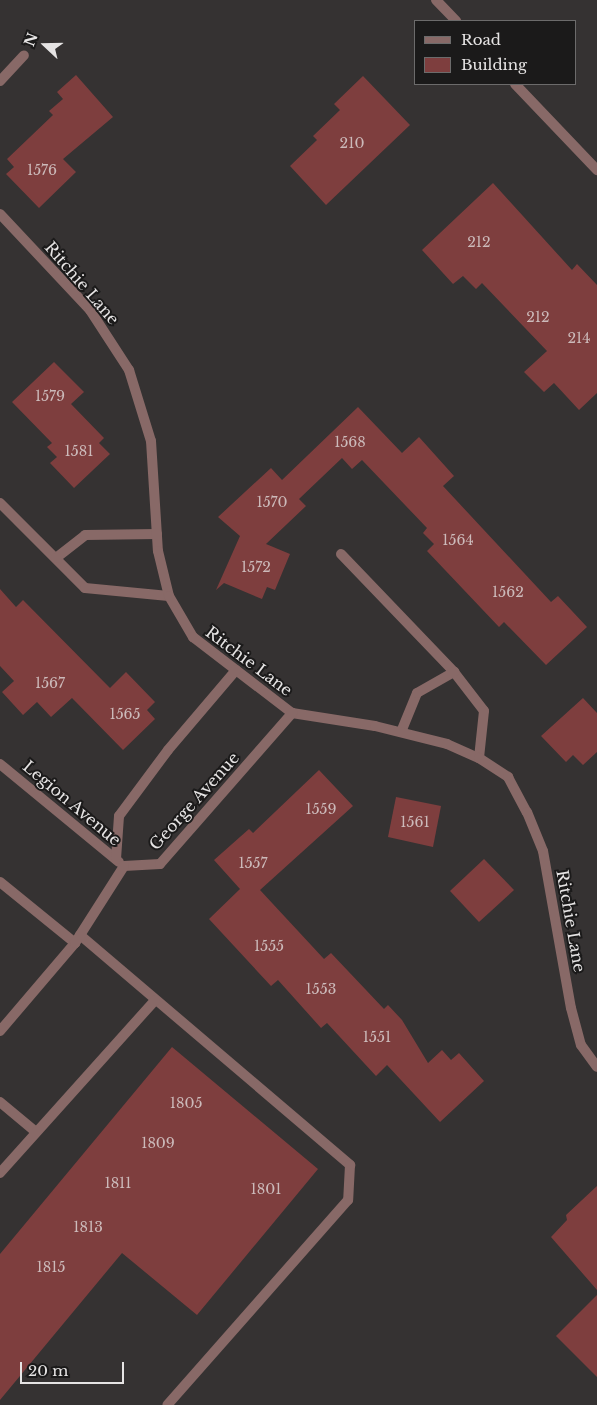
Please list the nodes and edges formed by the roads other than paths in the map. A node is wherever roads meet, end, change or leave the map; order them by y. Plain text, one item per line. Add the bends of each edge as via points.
1 (436, 0) edge
2 (455, 20) edge
3 (24, 55) dead end
4 (0, 81) edge
5 (516, 85) edge
6 (597, 170) edge
7 (0, 214) edge
8 (0, 503) edge
9 (157, 534) junction
10 (341, 554) dead end
11 (56, 558) junction
12 (168, 596) junction
13 (236, 670) junction
14 (454, 672) junction
15 (292, 713) junction
16 (402, 732) junction
17 (479, 758) junction
18 (2, 768) edge
19 (120, 863) junction
20 (0, 882) edge
21 (78, 939) junction
22 (155, 1000) junction
23 (0, 1031) edge
24 (597, 1067) edge
25 (0, 1102) edge
26 (36, 1132) junction
27 (0, 1173) edge
28 (167, 1405) edge

1 - 2 street
3 - 4 street
5 - 6 street
7 - 9 street, Ritchie Lane via 90,310 129,370 151,441
8 - 11 street
9 - 11 street via 85,535
9 - 12 street, Ritchie Lane
10 - 14 street
11 - 12 street via 85,588
12 - 13 street, Ritchie Lane via 193,637
13 - 15 street, Ritchie Lane
13 - 19 street via 168,750 119,816
14 - 16 street via 417,693
14 - 17 street via 484,711
15 - 16 street, Ritchie Lane
15 - 19 street, George Avenue via 160,864
16 - 17 street, Ritchie Lane via 447,744
17 - 24 street, Ritchie Lane via 508,777 528,812 542,852 581,1045
18 - 19 street, Legion Avenue
19 - 21 street
20 - 21 street
21 - 22 street
21 - 23 street
22 - 26 street
22 - 28 street via 350,1165 348,1200
25 - 26 street
26 - 27 street

